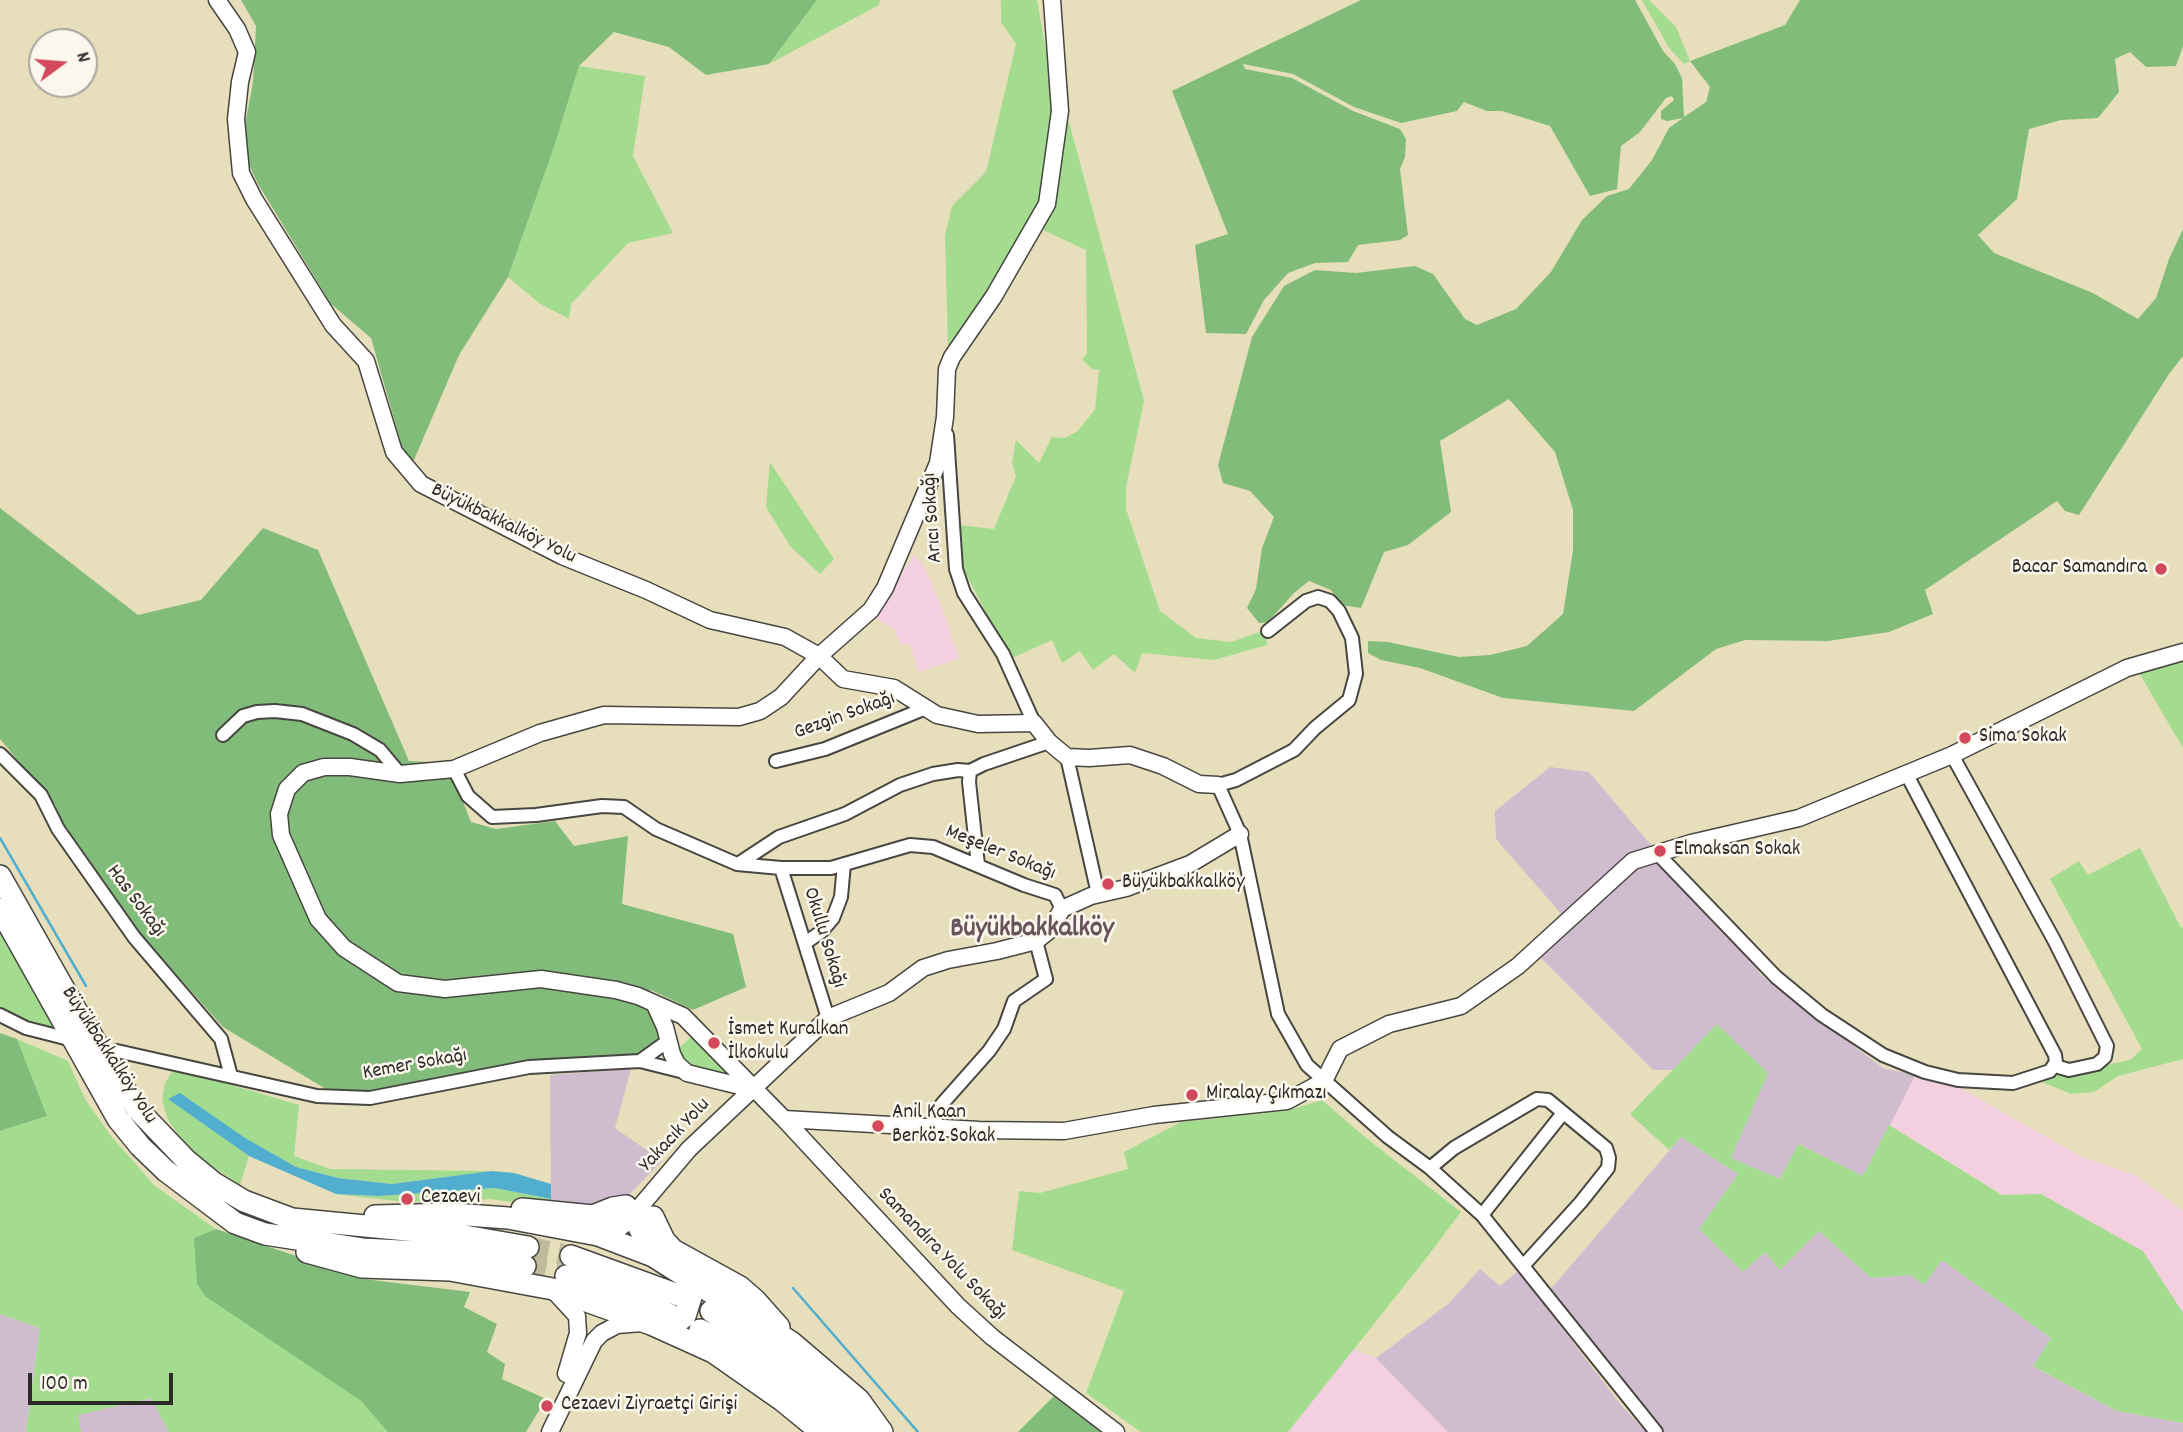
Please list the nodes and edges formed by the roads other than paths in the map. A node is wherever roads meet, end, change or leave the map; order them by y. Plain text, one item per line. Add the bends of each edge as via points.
1 (217, 0) edge
2 (1052, 0) edge
3 (945, 417) junction
4 (1268, 631) dead end
5 (2183, 652) edge
6 (819, 656) junction
7 (926, 708) junction
8 (1034, 723) junction
9 (223, 735) dead end
10 (1049, 743) junction
11 (0, 754) edge
12 (1952, 755) junction
13 (1067, 757) junction
14 (776, 761) dead end
15 (454, 769) junction
16 (970, 771) junction
17 (400, 774) junction
18 (1908, 775) junction
19 (1218, 785) junction
20 (1240, 834) junction
21 (1657, 853) junction
22 (737, 864) junction
23 (844, 864) junction
24 (978, 865) junction
25 (781, 868) junction
26 (0, 876) edge
27 (1098, 894) junction
28 (0, 909) edge
29 (1062, 909) junction
30 (1036, 941) junction
31 (805, 943) junction
32 (655, 1005) junction
33 (0, 1015) edge
34 (828, 1018) junction
35 (691, 1024) junction
36 (69, 1039) dead end
37 (668, 1041) junction
38 (117, 1051) dead end
39 (640, 1061) junction
40 (2055, 1066) junction
41 (687, 1073) junction
42 (231, 1076) junction
43 (1324, 1081) junction
44 (752, 1089) junction
45 (1563, 1113) junction
46 (784, 1119) junction
47 (932, 1126) junction
48 (1430, 1168) junction
49 (638, 1213) junction
50 (453, 1214) junction
51 (1482, 1215) junction
52 (290, 1228) junction
53 (560, 1230) junction
54 (598, 1235) junction
55 (526, 1256) tunnel mouth
56 (653, 1256) junction
57 (1523, 1266) junction
58 (563, 1274) junction
59 (682, 1285) junction
60 (710, 1311) dead end
61 (661, 1319) junction
62 (700, 1330) dead end
63 (792, 1342) junction
64 (541, 1432) edge
65 (550, 1432) edge
66 (821, 1432) edge
67 (842, 1432) edge
68 (869, 1432) edge
69 (882, 1432) edge
70 (1116, 1432) edge
71 (1656, 1432) edge

1 - 6 main road, Büyükbakkalköy Yolu via 247,52 236,119 241,173 333,325 366,361 394,452 421,484 562,556 710,620 785,637
2 - 3 main road, Samandıra Yolu Sokağı via 1060,111 1047,204 994,296 952,357 947,369
3 - 6 main road, Samandıra Yolu Sokağı via 938,463 885,589 871,610
3 - 8 street, Arıcı Sokağı via 956,569 964,593 1003,654
4 - 19 street via 1306,601 1318,597 1330,601 1352,638 1356,674 1349,700 1294,750
5 - 12 main road via 2127,668
6 - 7 main road, Büyükbakkalköy Yolu via 843,679 894,688
6 - 15 main road, Samandıra Yolu Sokağı via 781,697 760,711 738,717 604,715 540,733
7 - 8 main road, Büyükbakkalköy Yolu via 937,716 978,724
7 - 14 street, Gezgin Sokağı via 825,749
8 - 10 main road
9 - 17 street via 243,716 257,712 302,714 380,750
10 - 13 main road
10 - 16 street
11 - 42 street, Has Sokağı via 41,795 58,829 134,937 220,1039
12 - 18 main road
12 - 40 street via 2107,1046 2105,1058 2097,1064 2069,1070
13 - 19 main road via 1130,755 1199,784
13 - 27 street
15 - 17 main road, Samandıra Yolu Sokağı
15 - 22 street, Meşeler Sokağı via 468,796 492,817 624,807 656,829
16 - 22 street via 933,774 900,785 845,814 779,837
16 - 24 street
17 - 32 main road, Samandıra Yolu Sokağı via 324,767 303,772 287,789 279,814 281,835 318,919 344,948 398,983 445,989 541,979 616,990
18 - 21 main road via 1799,818
18 - 40 street via 2055,1055
19 - 20 street
20 - 27 main road via 1190,863
20 - 43 street via 1278,1014 1307,1065
21 - 40 street via 1776,977 1822,1015 1883,1055 1941,1077 1989,1083 2025,1080
21 - 43 main road via 1633,861 1518,966 1461,1006 1389,1024 1340,1049
22 - 25 street, Meşeler Sokağı
23 - 24 street, Meşeler Sokağı via 910,845 933,847
23 - 25 street, Meşeler Sokağı via 831,869
23 - 31 street via 841,897 833,918
24 - 29 street, Meşeler Sokağı via 1055,895
25 - 31 street, Okullu Sokağı
26 - 52 highway, Büyükbakkalköy Yolu via 137,1109 214,1183
27 - 29 main road
28 - 52 highway, Büyükbakkalköy Yolu via 112,1109 140,1146 235,1223 265,1234
29 - 30 main road via 1050,930
30 - 34 main road via 923,968 889,993
30 - 47 street via 1046,979 1014,1002 989,1052 942,1104
31 - 34 street, Okullu Sokağı
32 - 35 main road, Samandıra Yolu Sokağı
32 - 37 main road
33 - 36 street via 26,1028
34 - 44 main road, Yakacık Yolu
35 - 37 main road
35 - 44 main road, Samandıra Yolu Sokağı
37 - 39 street
37 - 41 main road via 677,1064
38 - 42 street, Kemer Sokağı
39 - 41 street, Kemer Sokağı
39 - 42 street, Kemer Sokağı via 529,1067 370,1098 317,1096
41 - 44 main road, Kemer Sokağı
43 - 47 main road via 1287,1101 1154,1115 1064,1131
43 - 48 street
44 - 46 main road, Samandıra Yolu Sokağı
44 - 49 main road, Yakacık Yolu via 689,1149
45 - 48 street via 1548,1100 1534,1100 1454,1148
45 - 51 street
45 - 57 street via 1606,1148 1609,1163 1581,1202
46 - 47 main road
46 - 70 main road, Samandıra Yolu Sokağı via 958,1306
48 - 51 street
49 - 50 highway via 613,1208 593,1216 487,1205
49 - 54 highway
49 - 56 highway
49 - 63 highway via 673,1250 740,1287
50 - 52 highway
50 - 53 highway via 508,1218
51 - 57 street
52 - 55 highway via 362,1249
52 - 58 highway via 306,1251 362,1267
53 - 54 highway
53 - 58 highway via 535,1242 530,1256 539,1280
54 - 56 highway
56 - 59 highway
57 - 71 street
58 - 59 highway
58 - 61 highway
58 - 64 main road via 578,1333 572,1360
59 - 61 highway via 692,1284 685,1317 675,1324
59 - 63 highway
60 - 68 highway via 776,1352
61 - 65 main road via 617,1325 602,1332 585,1356
61 - 66 highway
62 - 67 highway via 772,1371
63 - 69 highway via 859,1400

